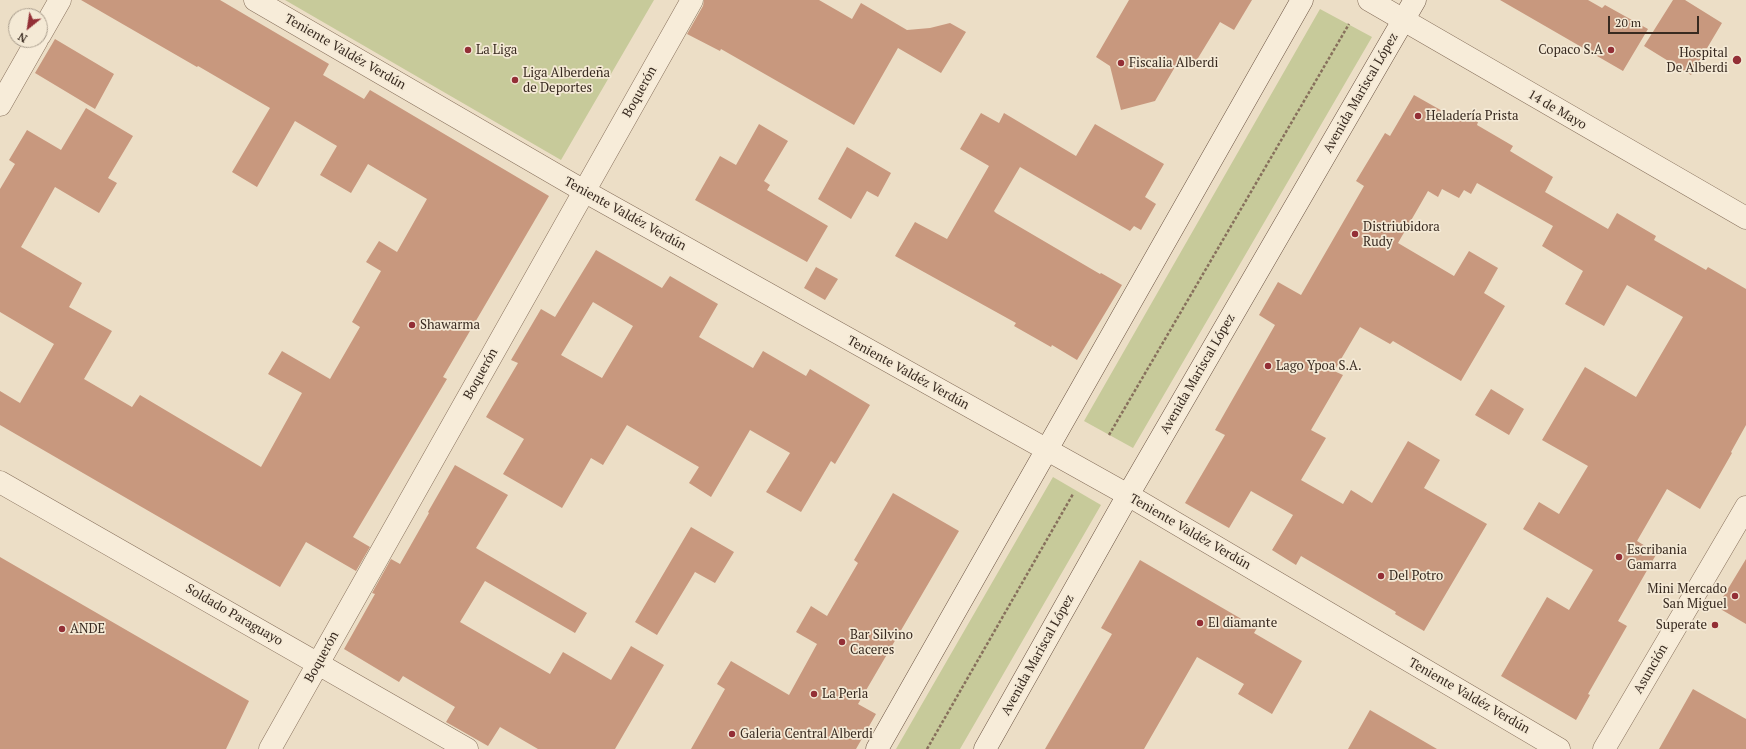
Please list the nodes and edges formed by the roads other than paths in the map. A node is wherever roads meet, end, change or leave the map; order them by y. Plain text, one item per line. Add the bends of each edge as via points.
1 (60, 0) edge
2 (255, 0) edge
3 (692, 0) edge
4 (1302, 0) edge
5 (1369, 0) edge
6 (1415, 0) edge
7 (48, 21) edge
8 (1403, 21) junction
9 (32, 48) edge
10 (0, 105) edge
11 (584, 191) junction
12 (1746, 218) edge
13 (1046, 450) junction
14 (0, 482) edge
15 (1128, 495) junction
16 (1746, 507) edge
17 (319, 663) junction
18 (270, 749) edge
19 (467, 749) edge
20 (877, 749) edge
21 (985, 749) edge
22 (1559, 749) edge
23 (1604, 749) edge

1 - 7 street
2 - 11 street, Teniente Valdéz Verdún
3 - 11 street, Boquerón
4 - 13 street
5 - 8 street, 14 de Mayo
6 - 8 street, Avenida Mariscal López
8 - 12 street, 14 de Mayo
8 - 15 street, Avenida Mariscal López
9 - 10 street
11 - 13 street, Teniente Valdéz Verdún
11 - 17 street, Boquerón
13 - 15 street, Teniente Valdéz Verdún
13 - 20 street
14 - 17 street, Soldado Paraguayo
15 - 21 street, Avenida Mariscal López
15 - 22 street, Teniente Valdéz Verdún
16 - 23 street, Asunción
17 - 18 street, Boquerón
17 - 19 street, Soldado Paraguayo

